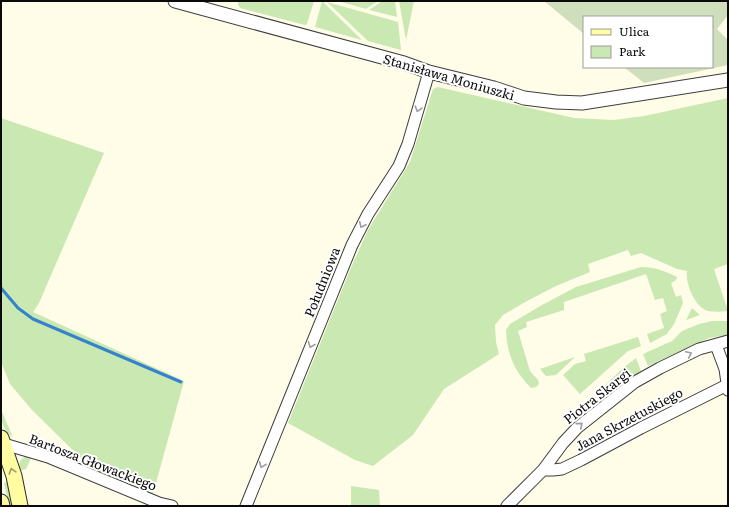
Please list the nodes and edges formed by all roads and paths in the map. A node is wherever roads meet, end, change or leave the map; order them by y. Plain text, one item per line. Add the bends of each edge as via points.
1 (175, 1) edge
2 (429, 72) junction
3 (728, 80) edge
4 (728, 341) edge
5 (716, 345) junction
6 (727, 388) edge
7 (2, 441) edge
8 (543, 470) junction
9 (1, 502) edge
10 (158, 504) edge
11 (2, 506) edge
12 (20, 506) edge
13 (172, 506) edge
14 (246, 506) edge
15 (507, 506) edge

1 - 2 street, Stanisława Moniuszki
2 - 3 street, Stanisława Moniuszki via 524,98 582,103
2 -> 14 street, Południowa via 399,166 368,214 352,245
4 - 5 street, Piotra Skargi
5 - 6 street via 725,369
8 -> 5 street, Piotra Skargi via 577,428 635,382 688,354
6 - 8 street, Jana Skrzetuskiego via 562,469
7 - 10 street, Bartosza Głowackiego via 48,457
12 -> 7 main road via 14,476
8 - 15 street, Piotra Skargi
9 - 11 main road
10 - 13 street, Bartosza Głowackiego

